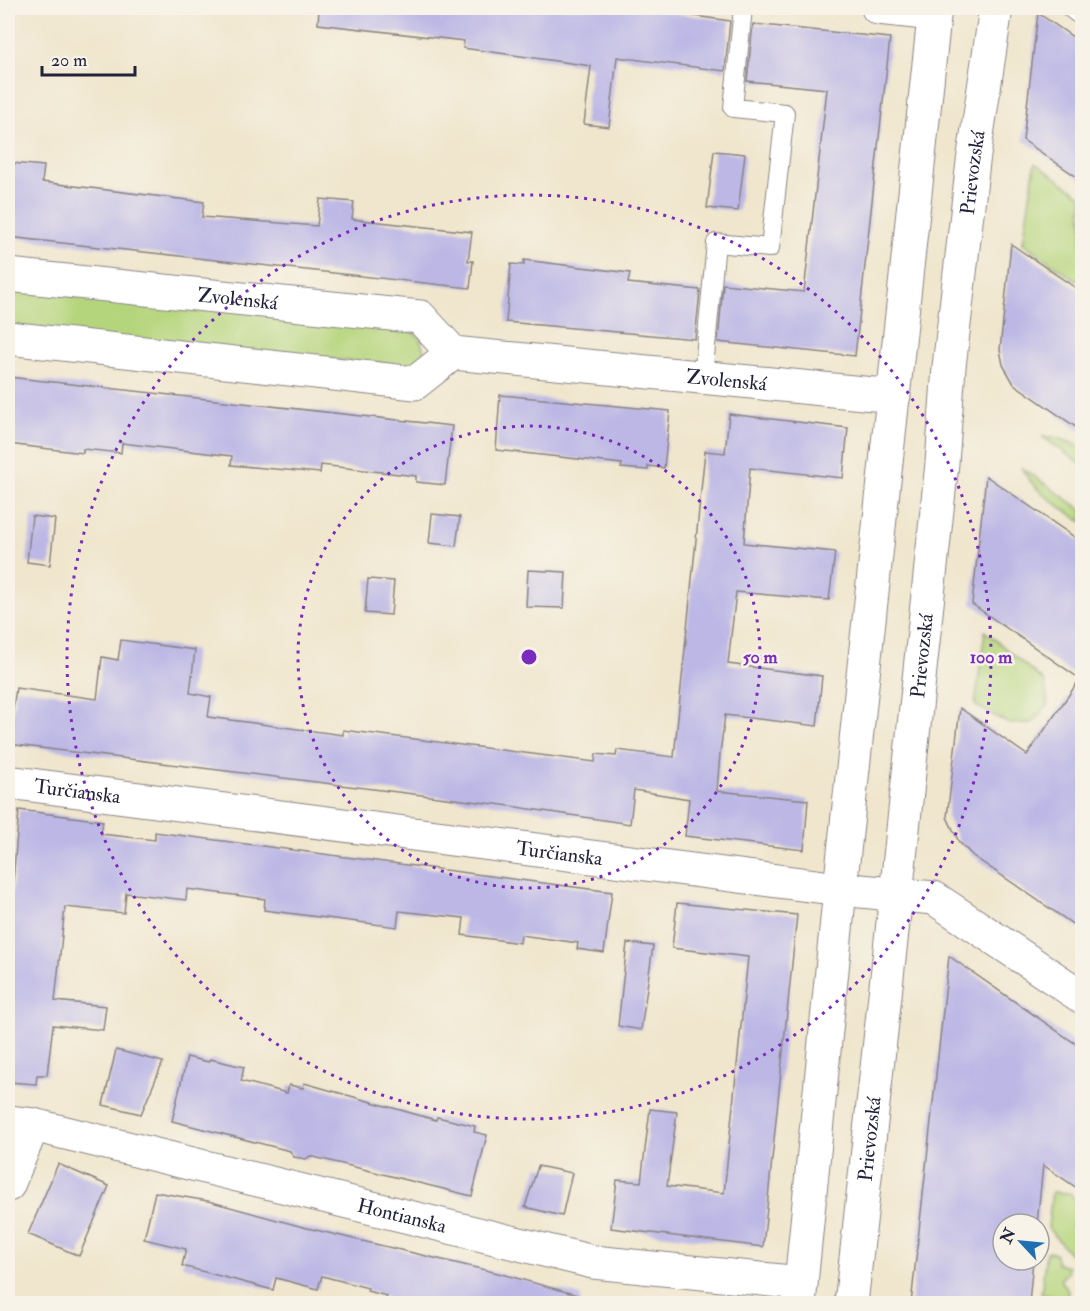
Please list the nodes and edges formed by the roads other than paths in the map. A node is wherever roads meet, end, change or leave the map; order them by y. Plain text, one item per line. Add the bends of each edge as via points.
1 (743, 8) edge
2 (878, 8) edge
3 (996, 8) edge
4 (1070, 8) edge
5 (934, 11) edge
6 (1083, 17) edge
7 (8, 275) edge
8 (8, 338) edge
9 (453, 352) junction
10 (703, 377) junction
11 (894, 396) junction
12 (8, 782) edge
13 (840, 889) junction
14 (897, 895) junction
15 (1083, 997) edge
16 (20, 1123) edge
17 (8, 1185) edge
18 (800, 1293) edge
19 (851, 1304) edge

1 - 10 lane via 733,108 785,113 770,248 716,243
2 - 5 street
3 - 14 street, Prievozská via 949,367
4 - 6 lane
5 - 11 street
7 - 9 street, Zvolenská via 420,317
8 - 9 street via 415,383
9 - 10 street, Zvolenská
10 - 11 street, Zvolenská
11 - 13 street
12 - 13 street, Turčianska
13 - 14 street, Turčianska
13 - 18 street
14 - 15 street, Turčianska via 934,898
14 - 19 street, Prievozská
16 - 17 street
16 - 18 street, Hontianska via 593,1262

